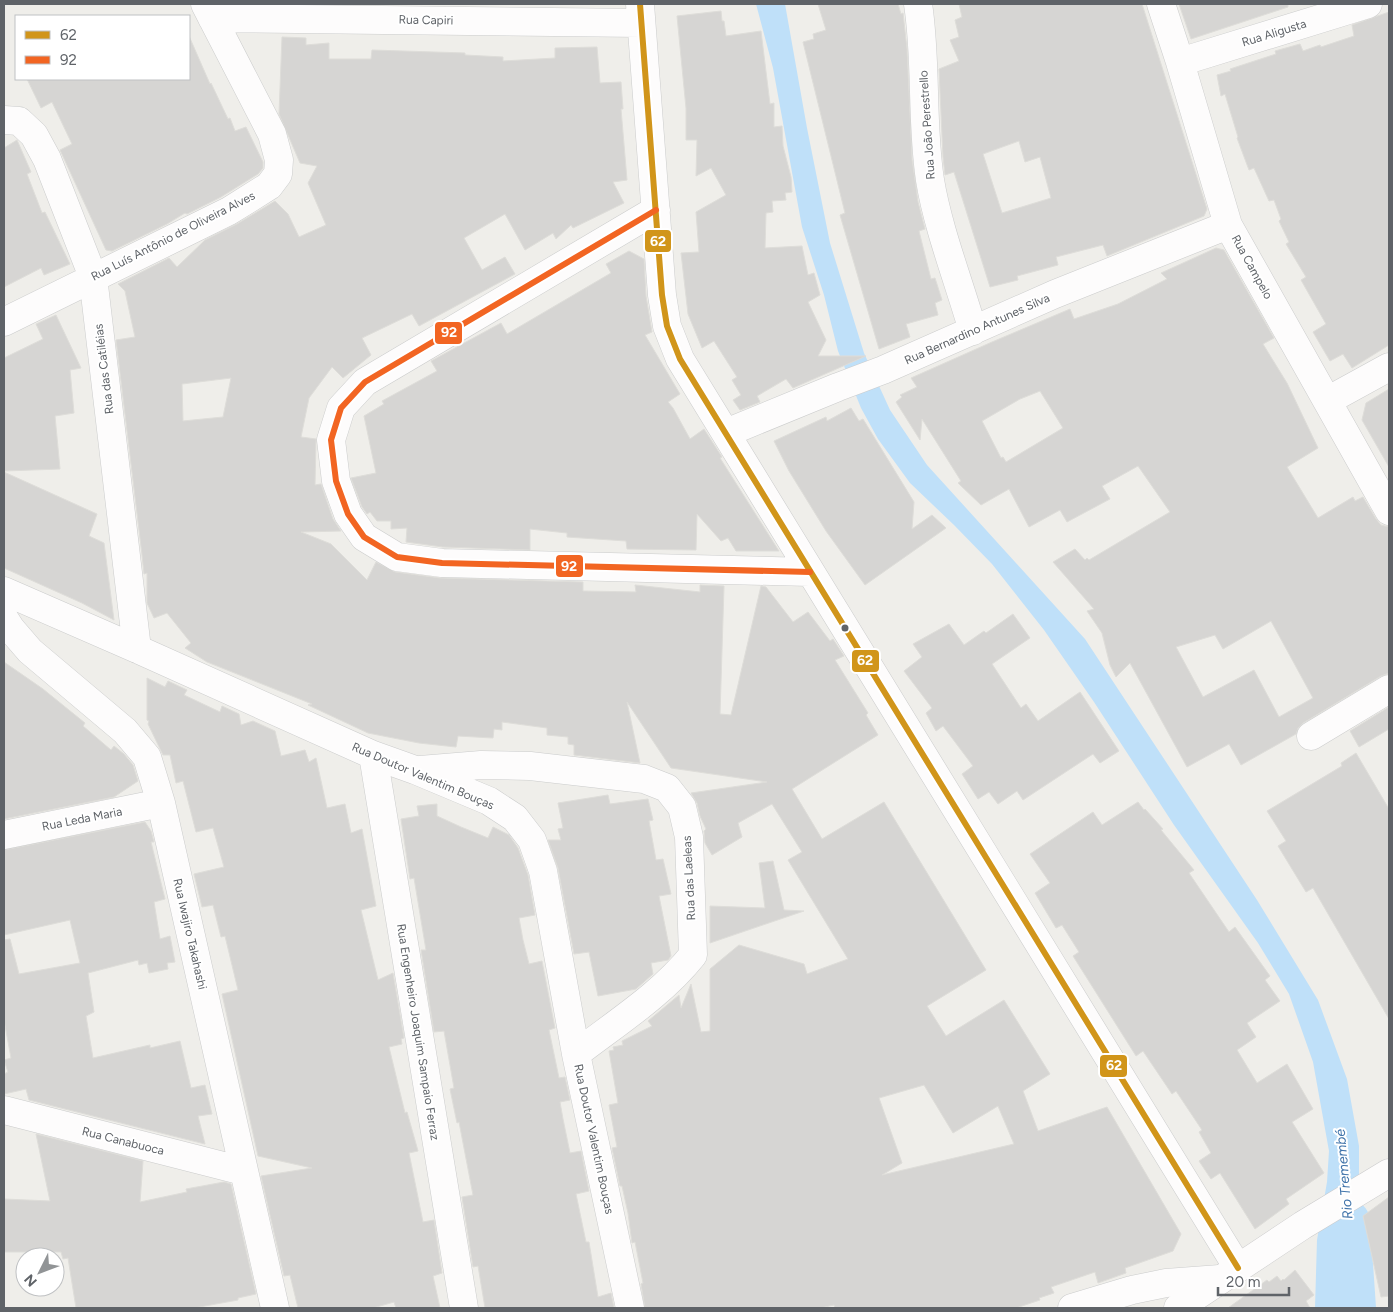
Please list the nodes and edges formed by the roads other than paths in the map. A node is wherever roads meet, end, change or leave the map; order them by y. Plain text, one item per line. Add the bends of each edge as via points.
1 (918, 4) edge
2 (1161, 4) edge
3 (1368, 4) edge
4 (208, 11) edge
5 (640, 13) edge
6 (1180, 62) junction
7 (4, 120) edge
8 (656, 210) junction
9 (1228, 225) junction
10 (93, 277) junction
11 (4, 322) edge
12 (973, 331) junction
13 (1389, 368) edge
14 (1327, 401) junction
15 (726, 433) junction
16 (1389, 511) edge
17 (810, 572) junction
18 (4, 591) edge
19 (4, 618) edge
20 (137, 648) junction
21 (1389, 690) edge
22 (1311, 736) dead end
23 (373, 755) junction
24 (415, 770) junction
25 (161, 803) junction
26 (4, 835) edge
27 (576, 1054) junction
28 (4, 1110) edge
29 (243, 1171) junction
30 (1385, 1175) edge
31 (1229, 1274) junction
32 (1111, 1304) edge
33 (274, 1308) edge
34 (464, 1308) edge
35 (630, 1308) edge
36 (1072, 1308) edge
37 (1178, 1308) edge

1 - 12 street, Rua João Perestrello via 930,180
2 - 6 street, Rua Campelo
3 - 6 street, Rua Aligusta
4 - 5 street, Rua Capiri
4 - 10 street, Rua Luís Antônio de Oliveira Alves via 272,134 279,160 278,174 269,186 229,211
5 - 8 street
6 - 9 street, Rua Campelo
7 - 10 street, Rua das Catiléias via 19,121 34,135 47,159
8 - 15 street via 667,326 680,359
8 - 17 street via 365,382 341,408 330,440 336,481 348,514 364,537 397,557 442,563
9 - 12 street, Rua Bernardino Antunes Silva via 1055,294
9 - 14 street, Rua Campelo
10 - 11 street, Rua Luís Antônio de Oliveira Alves
10 - 20 street, Rua das Catiléias
12 - 15 street, Rua Bernardino Antunes Silva
13 - 14 street
14 - 16 street, Rua Campelo
15 - 17 street
17 - 31 street
18 - 20 street, Rua Doutor Valentim Bouças
19 - 25 street, Rua Iwajiro Takahashi via 30,651 125,731 148,757
20 - 23 street, Rua Doutor Valentim Bouças
21 - 22 street
23 - 24 street, Rua Doutor Valentim Bouças
23 - 34 street, Rua Engenheiro Joaquim Sampaio Ferraz
24 - 27 street, Rua Doutor Valentim Bouças via 489,801 515,818 532,840 543,871
24 - 27 street, Rua das Laeleas via 520,766 644,779 667,788 682,807 689,837 692,955 660,989
25 - 26 street, Rua Leda Maria
25 - 29 street, Rua Iwajiro Takahashi
27 - 35 street, Rua Doutor Valentim Bouças
28 - 29 street, Rua Canabuoca
29 - 33 street, Rua Iwajiro Takahashi
30 - 31 street
31 - 32 street via 1132,1290
31 - 37 street
32 - 36 street

